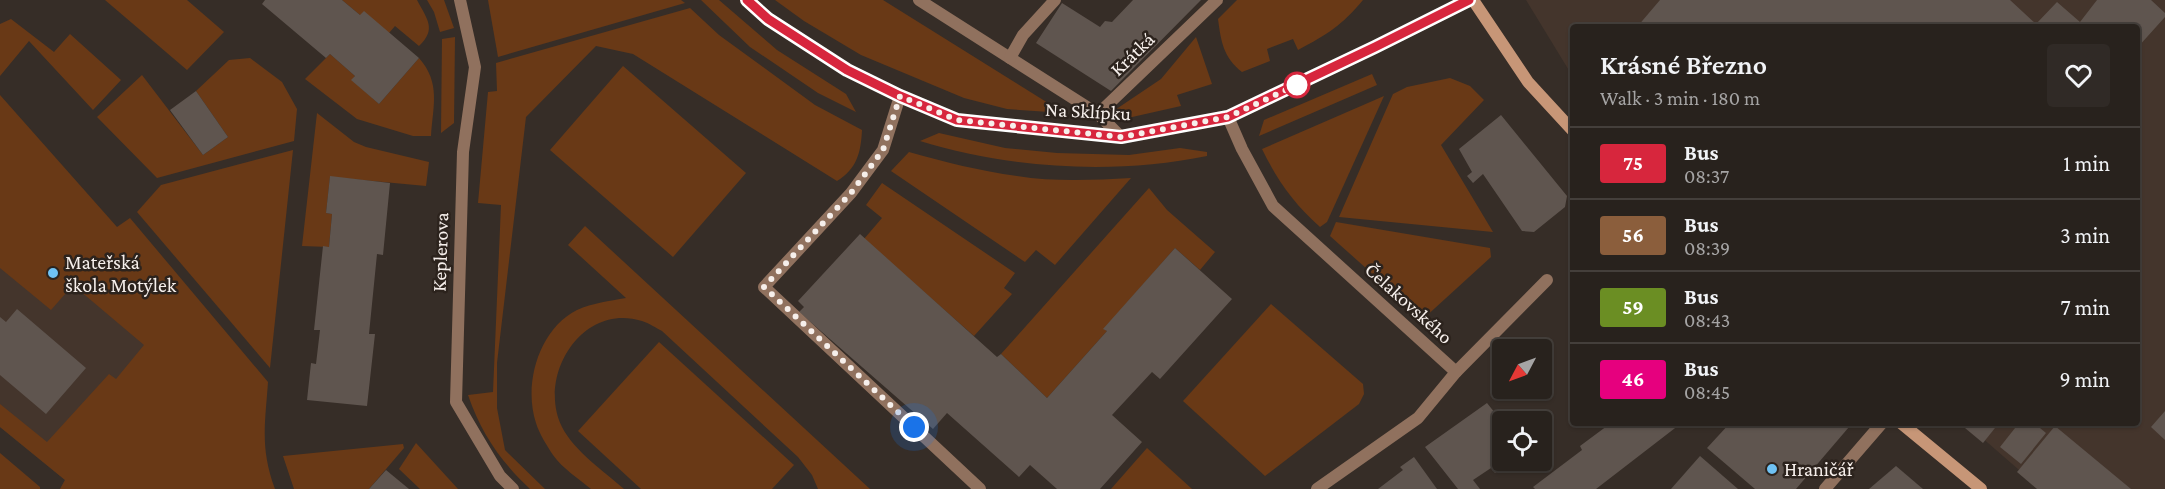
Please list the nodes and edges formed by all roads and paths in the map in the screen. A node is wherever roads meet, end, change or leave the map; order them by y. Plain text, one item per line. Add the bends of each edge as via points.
1 (460, 0) edge
2 (748, 0) edge
3 (919, 0) edge
4 (1054, 0) edge
5 (1217, 0) edge
6 (1471, 0) edge
7 (1010, 58) junction
8 (900, 96) junction
9 (1098, 114) junction
10 (1228, 117) junction
11 (1570, 128) edge
12 (1121, 137) junction
13 (1547, 280) dead end
14 (1456, 372) junction
15 (1879, 426) edge
16 (1905, 426) edge
17 (513, 489) edge
18 (980, 489) edge
19 (1317, 489) edge
20 (1825, 489) edge
21 (1981, 489) edge

1 - 17 street, Keplerova via 475,67 463,152 456,402 500,476
2 - 8 street, Na Sklípku via 768,19 847,70
3 - 7 street
4 - 7 street via 1023,35
5 - 9 street, Krátká
6 - 10 street, Na Sklípku
6 - 11 street via 1528,82
7 - 9 street
8 - 12 street, Na Sklípku via 957,120
8 - 18 street via 883,150 851,193 764,287
9 - 12 street
10 - 12 street, Na Sklípku
10 - 14 street, Čelakovského via 1273,206
13 - 14 street
14 - 19 street, Čelakovského via 1418,418
15 - 20 street
16 - 21 street

